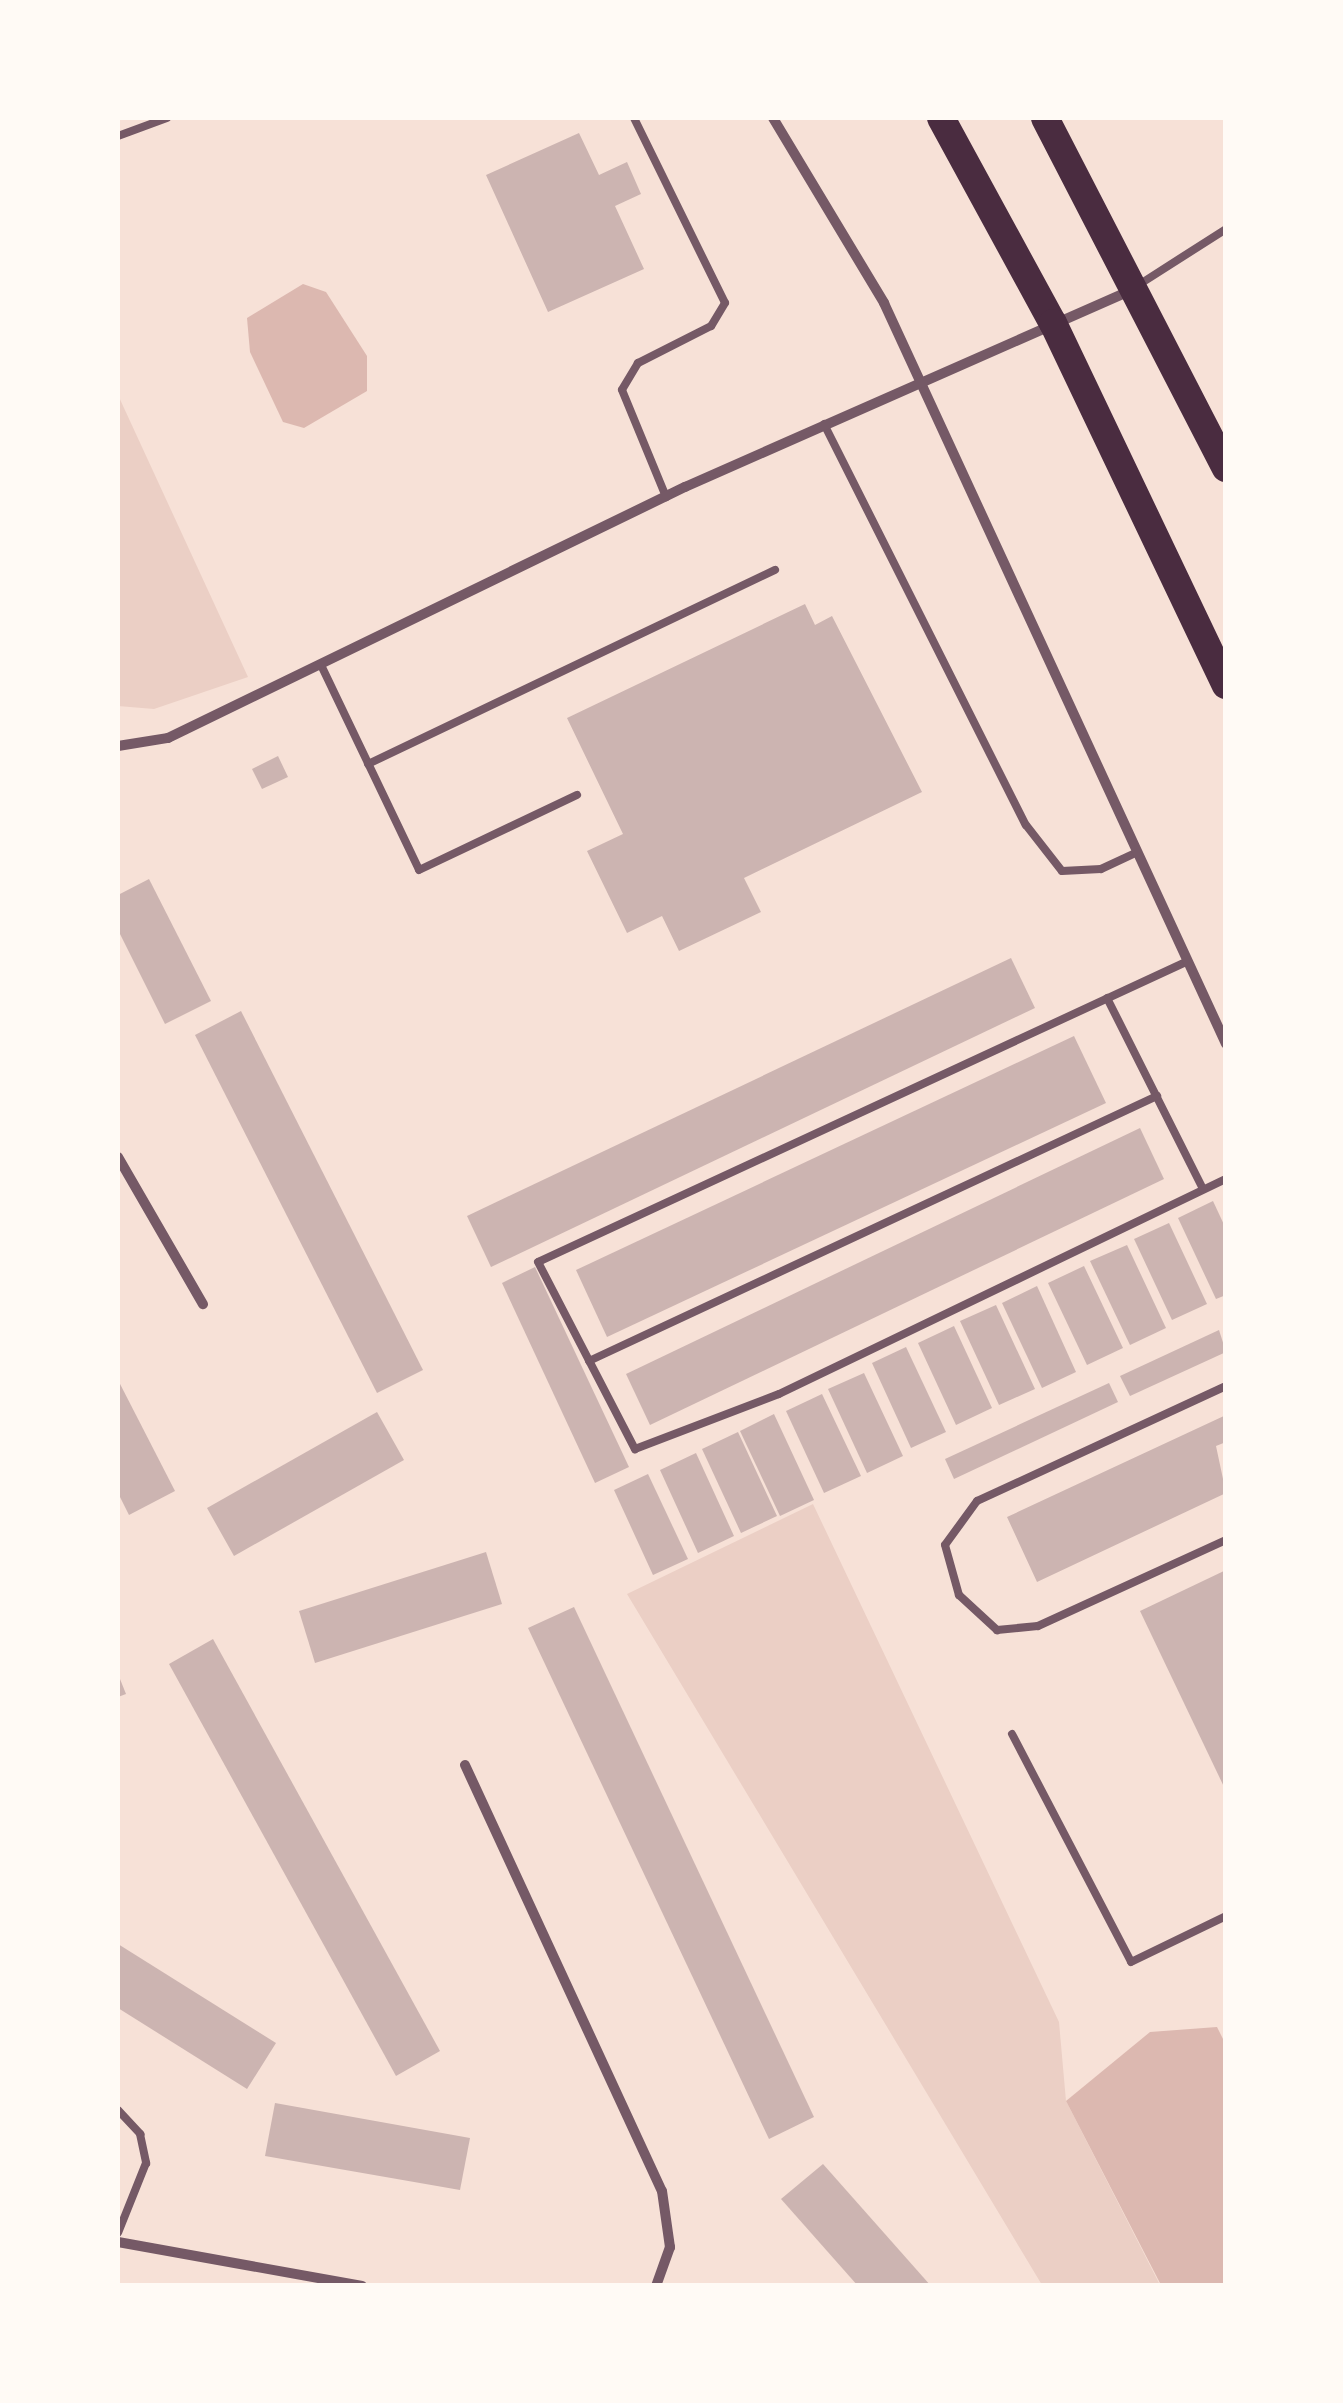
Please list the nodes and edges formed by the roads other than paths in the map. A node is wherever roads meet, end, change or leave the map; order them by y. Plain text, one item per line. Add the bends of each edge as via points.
1 (167, 118) edge
2 (634, 118) edge
3 (774, 118) edge
4 (941, 118) edge
5 (1045, 118) edge
6 (118, 136) edge
7 (1226, 229) edge
8 (1132, 290) junction
9 (1053, 324) junction
10 (915, 382) junction
11 (824, 424) junction
12 (1226, 468) edge
13 (666, 496) junction
14 (775, 570) dead end
15 (321, 666) junction
16 (1226, 684) edge
17 (118, 746) edge
18 (368, 764) junction
19 (578, 795) dead end
20 (1137, 852) junction
21 (1188, 962) junction
22 (1107, 998) junction
23 (1226, 1044) edge
24 (1157, 1096) junction
25 (118, 1157) edge
26 (1226, 1178) edge
27 (1203, 1188) junction
28 (203, 1304) dead end
29 (589, 1361) junction
30 (1226, 1386) edge
31 (1226, 1540) edge
32 (1012, 1734) dead end
33 (465, 1764) dead end
34 (1226, 1916) edge
35 (118, 2110) edge
36 (118, 2233) edge
37 (118, 2242) edge
38 (362, 2286) edge
39 (656, 2286) edge

1 - 6 lane
2 - 13 lane via 725,303 711,326 638,362 622,390
3 - 10 street via 884,303
4 - 9 highway
5 - 8 highway
7 - 8 lane
8 - 9 street
8 - 12 highway
9 - 10 street
9 - 16 highway
10 - 11 street
10 - 20 street
11 - 13 street
11 - 20 lane via 1026,825 1062,871 1101,869
13 - 15 street
14 - 18 lane
15 - 17 street via 168,738
15 - 18 lane
18 - 19 lane via 419,870
20 - 21 street
21 - 22 lane
21 - 23 street
22 - 24 lane
22 - 29 lane via 538,1262
24 - 27 lane
24 - 29 lane
25 - 28 street
26 - 27 lane
27 - 29 lane via 780,1394 635,1449
30 - 31 lane via 977,1501 944,1544 959,1595 996,1630 1038,1626
32 - 34 lane via 1131,1962
33 - 39 street via 652,2165 670,2247
35 - 36 lane via 140,2134 146,2162
37 - 38 street

